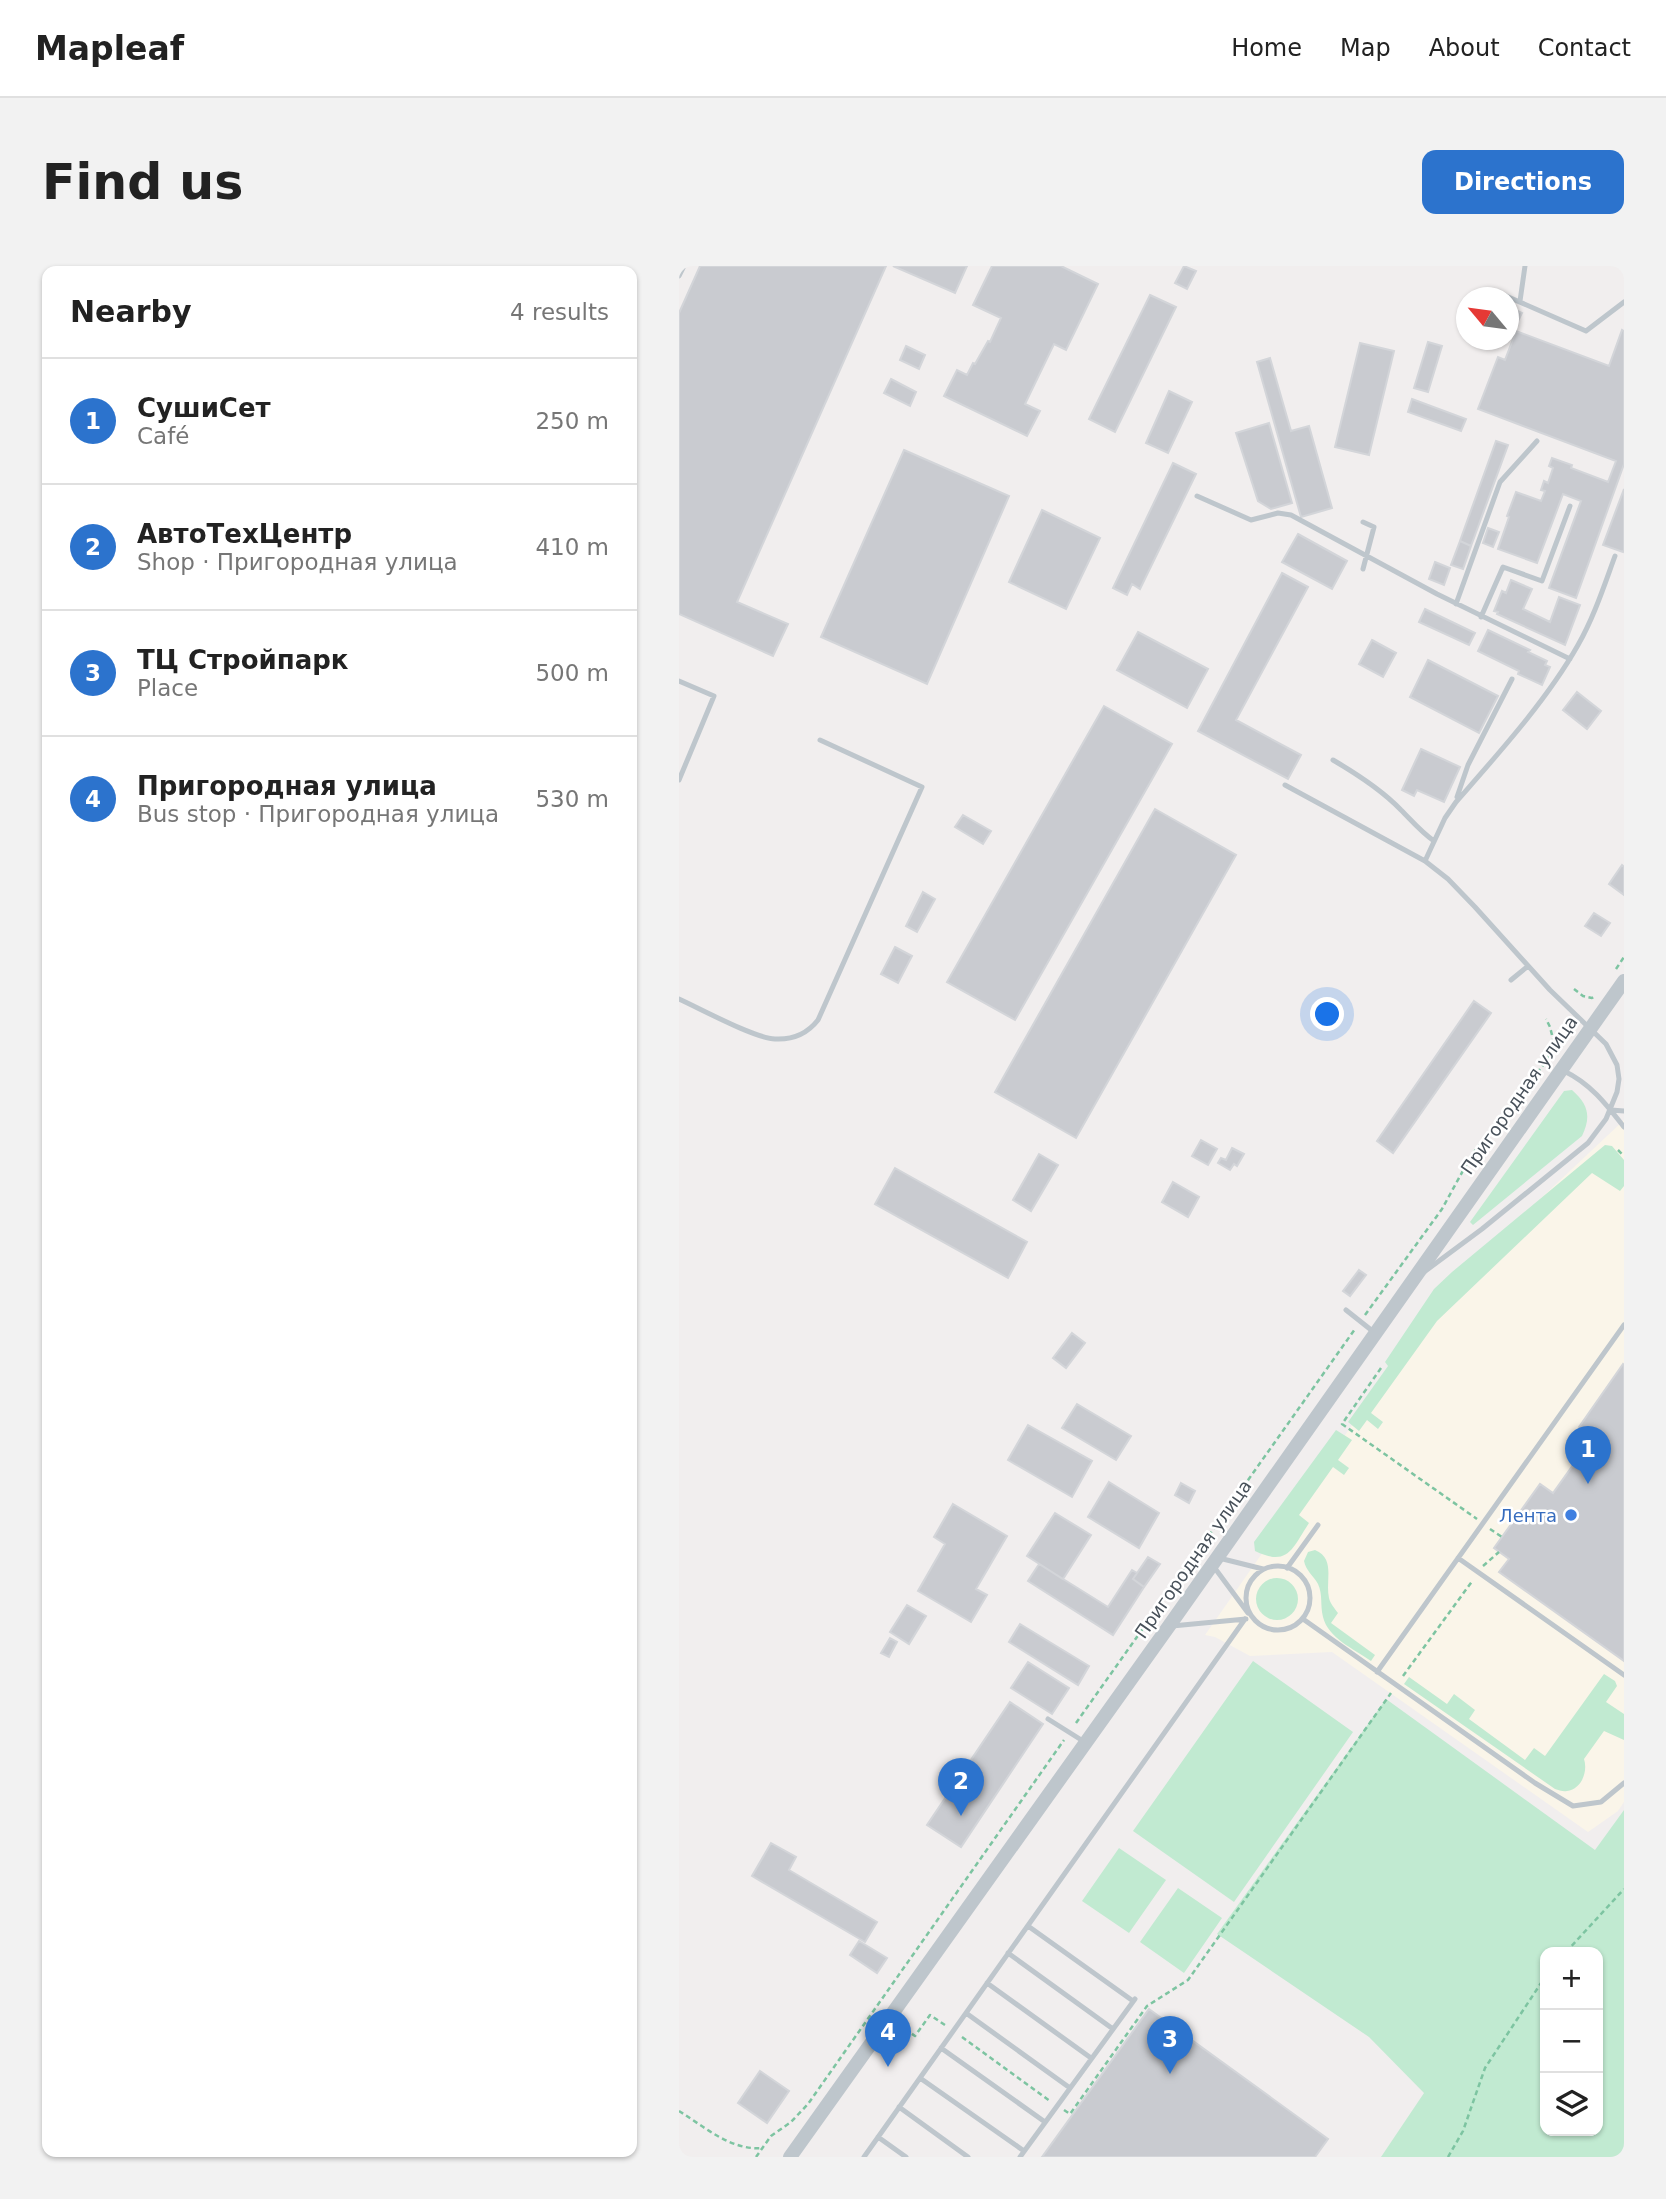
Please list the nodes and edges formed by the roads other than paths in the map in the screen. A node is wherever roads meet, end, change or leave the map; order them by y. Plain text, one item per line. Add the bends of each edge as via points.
1 (684, 266) edge
2 (1525, 266) edge
3 (679, 276) edge
4 (1520, 301) joint
5 (1624, 302) edge
6 (1537, 441) dead end
7 (1197, 496) dead end
8 (1570, 506) dead end
9 (1363, 522) dead end
10 (1615, 555) dead end
11 (1366, 556) junction
12 (1363, 569) dead end
13 (1456, 604) junction
14 (1481, 617) junction
15 (1570, 659) junction
16 (1512, 679) dead end
17 (679, 681) edge
18 (820, 740) dead end
19 (1333, 760) dead end
20 (679, 780) edge
21 (1285, 785) dead end
22 (1456, 802) junction
23 (1434, 841) junction
24 (1425, 861) junction
25 (1528, 967) junction
26 (1617, 979) edge
27 (1511, 980) dead end
28 (679, 999) edge
29 (1590, 1028) junction
30 (1562, 1069) junction
31 (1611, 1110) junction
32 (1624, 1111) edge
33 (1624, 1127) edge
34 (1411, 1283) junction
35 (1346, 1310) dead end
36 (1624, 1325) edge
37 (1375, 1332) junction
38 (1318, 1525) dead end
39 (1458, 1558) junction
40 (1215, 1561) junction
41 (1287, 1568) junction
42 (1263, 1569) junction
43 (1252, 1618) junction
44 (1245, 1619) junction
45 (1303, 1619) junction
46 (1169, 1626) junction
47 (1377, 1672) junction
48 (1624, 1675) edge
49 (1048, 1718) dead end
50 (1086, 1743) junction
51 (1624, 1783) edge
52 (1028, 1926) junction
53 (1008, 1953) junction
54 (988, 1983) junction
55 (966, 2013) junction
56 (1113, 2029) junction
57 (941, 2048) junction
58 (1091, 2058) junction
59 (920, 2078) junction
60 (1070, 2088) junction
61 (899, 2108) junction
62 (1045, 2122) junction
63 (879, 2137) junction
64 (1022, 2154) edge
65 (790, 2157) edge
66 (864, 2157) edge
67 (906, 2157) edge
68 (968, 2157) edge

1 - 3 lane
2 - 4 lane
4 - 5 lane via 1586,331
6 - 13 lane via 1500,482
7 - 11 lane via 1251,520 1278,513 1291,516
8 - 14 lane via 1542,581 1503,566
9 - 11 lane via 1374,527
10 - 15 lane
11 - 12 lane
11 - 13 lane
13 - 14 lane
14 - 15 lane
15 - 22 lane
16 - 22 lane via 1468,765
17 - 20 lane via 714,696
18 - 28 lane via 922,787 818,1020 803,1034 774,1039
19 - 23 lane via 1364,779
21 - 24 lane
22 - 23 lane
23 - 24 lane
24 - 25 lane via 1475,906
25 - 27 lane
25 - 29 lane
26 - 29 street, Пригородная улица
29 - 30 street, Пригородная улица
29 - 31 lane via 1617,1065 1618,1093
30 - 31 lane via 1597,1092
30 - 34 street, Пригородная улица
31 - 32 lane
31 - 33 lane
31 - 34 lane via 1588,1143
34 - 37 street, Пригородная улица
35 - 37 lane
36 - 39 lane
37 - 40 street, Пригородная улица
38 - 41 lane
39 - 47 lane
39 - 48 lane
40 - 42 lane
40 - 43 lane
40 - 46 street, Пригородная улица
41 - 42 lane
41 - 45 lane via 1308,1585 1310,1602
42 - 43 lane via 1250,1581 1245,1600
43 - 44 lane
43 - 45 lane via 1268,1630 1287,1630
44 - 46 lane
44 - 52 lane
45 - 47 lane
46 - 50 street, Пригородная улица
47 - 51 lane via 1573,1807 1601,1802
49 - 50 lane
50 - 65 street, Пригородная улица
52 - 53 lane
52 - 56 lane via 1134,2000
53 - 54 lane
53 - 56 lane
54 - 55 lane
54 - 58 lane
55 - 57 lane
55 - 60 lane
56 - 58 lane
57 - 59 lane
57 - 62 lane
58 - 60 lane
59 - 61 lane
59 - 64 lane
60 - 62 lane
61 - 63 lane
61 - 68 lane
62 - 64 lane
63 - 66 lane
63 - 67 lane

